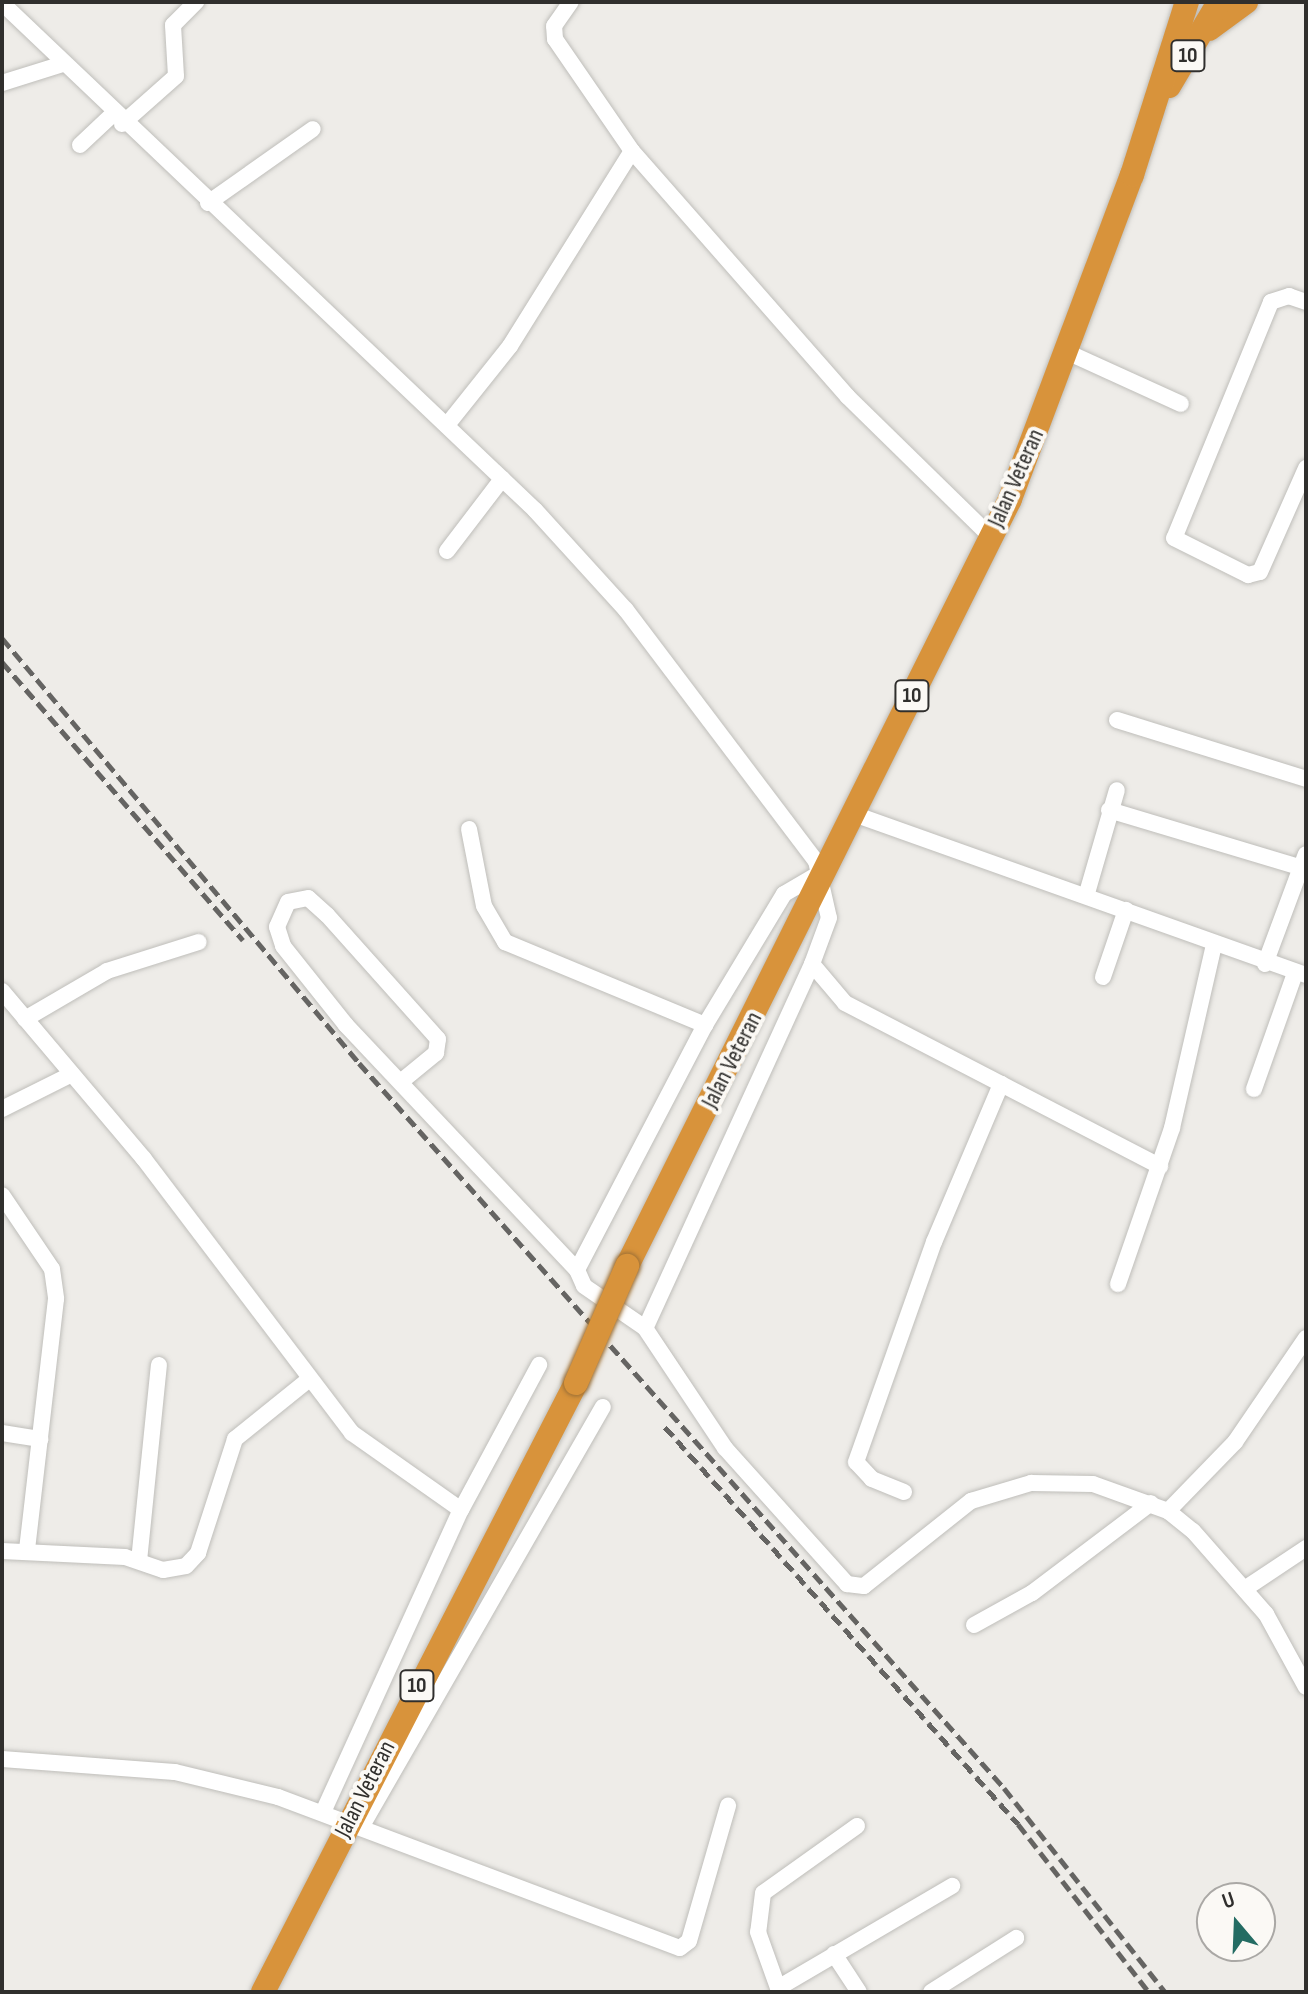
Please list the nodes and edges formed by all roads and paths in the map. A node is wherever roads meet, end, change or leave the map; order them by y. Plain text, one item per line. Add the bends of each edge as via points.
1 (196, 2) edge
2 (571, 2) edge
3 (1187, 2) edge
4 (1219, 2) edge
5 (1246, 2) edge
6 (2, 3) edge
7 (1199, 36) junction
8 (63, 64) junction
9 (2, 83) edge
10 (1154, 108) junction
11 (117, 119) junction
12 (313, 129) dead end
13 (80, 145) dead end
14 (632, 151) junction
15 (208, 203) junction
16 (1306, 302) edge
17 (1067, 352) junction
18 (1181, 404) dead end
19 (447, 425) junction
20 (1306, 468) edge
21 (502, 479) junction
22 (990, 536) junction
23 (447, 551) dead end
24 (1117, 720) dead end
25 (1306, 779) edge
26 (1117, 790) dead end
27 (1109, 810) junction
28 (851, 813) junction
29 (469, 829) dead end
30 (1302, 860) edge
31 (820, 873) junction
32 (1087, 893) junction
33 (1126, 910) junction
34 (199, 942) dead end
35 (1214, 944) junction
36 (812, 964) junction
37 (1265, 964) junction
38 (1300, 974) edge
39 (1103, 977) dead end
40 (2, 991) edge
41 (29, 1016) junction
42 (705, 1025) junction
43 (72, 1074) junction
44 (403, 1080) junction
45 (1001, 1084) junction
46 (1254, 1089) dead end
47 (2, 1109) edge
48 (1160, 1166) junction
49 (2, 1195) edge
50 (577, 1270) junction
51 (1118, 1284) dead end
52 (645, 1328) junction
53 (1306, 1338) edge
54 (159, 1365) dead end
55 (539, 1365) dead end
56 (308, 1380) junction
57 (603, 1407) dead end
58 (2, 1433) edge
59 (41, 1439) junction
60 (904, 1492) dead end
61 (1151, 1503) junction
62 (461, 1510) junction
63 (1168, 1511) junction
64 (1306, 1548) edge
65 (2, 1551) edge
66 (27, 1551) junction
67 (139, 1561) junction
68 (1246, 1588) junction
69 (974, 1625) dead end
70 (1306, 1687) edge
71 (2, 1759) edge
72 (728, 1806) dead end
73 (324, 1810) junction
74 (355, 1822) junction
75 (857, 1826) dead end
76 (952, 1886) dead end
77 (1016, 1938) dead end
78 (834, 1954) junction
79 (779, 1990) edge
80 (263, 1992) edge
81 (859, 1992) edge
82 (931, 1992) edge

1 - 11 street via 173,25 176,76
2 - 14 street via 554,26 555,39
3 - 10 highway, Jalan Veteran / 10
4 - 7 highway, Jalan Veteran / 10
5 - 7 highway
6 - 8 street
7 - 10 highway, Jalan Veteran / 10
8 - 9 street
8 - 11 street
10 - 17 highway, Jalan Veteran / 10
11 - 13 street
11 - 15 street
12 - 15 street
14 - 19 street via 510,346
14 - 22 street via 848,397
15 - 19 street
16 - 20 street via 1289,296 1271,302 1174,538 1248,575 1260,572
17 - 18 street
17 - 22 highway, Jalan Veteran / 10
19 - 21 street
21 - 23 street
21 - 31 street via 626,610
22 - 28 highway, Jalan Veteran / 10
24 - 25 street
26 - 27 street
27 - 30 street
27 - 32 street
28 - 31 highway, Jalan Veteran / 10
28 - 32 street
29 - 42 street via 484,906 505,942
30 - 37 street
31 - 36 street via 829,918
31 - 42 street via 784,894
31 - 74 highway, Jalan Veteran / 10, bridge via 748,1032 627,1266 576,1383
32 - 33 street
33 - 35 street
33 - 39 street
34 - 41 street via 91,979
35 - 37 street
35 - 48 street
36 - 45 street via 845,1003
36 - 52 street
37 - 38 street
38 - 46 street
40 - 41 street
41 - 43 street
42 - 50 street
43 - 47 street
43 - 56 street
44 - 44 street via 436,1053 438,1039 327,915 308,898 288,902 277,927 283,946 346,1025
44 - 50 street via 453,1142
45 - 48 street
45 - 60 street via 934,1242 856,1462 872,1479
48 - 51 street
49 - 59 street via 52,1269 58,1328
50 - 52 street via 584,1286
52 - 61 street via 725,1448 847,1584 864,1586 949,1514 1007,1487 1079,1482
53 - 63 street via 1235,1442
54 - 67 street
55 - 62 street
56 - 62 street via 374,1455
56 - 67 street via 235,1439 192,1560 175,1571
57 - 74 street
58 - 59 street
59 - 66 street
61 - 63 street
61 - 69 street via 1032,1593
62 - 73 street
63 - 68 street
64 - 68 street
65 - 66 street
66 - 67 street
68 - 70 street
71 - 73 street via 175,1772
72 - 74 street via 689,1941 680,1948 541,1900
73 - 74 street
74 - 80 highway, Jalan Veteran / 10
75 - 79 street via 763,1893 758,1932
76 - 78 street
77 - 82 street
78 - 79 street
78 - 81 street

